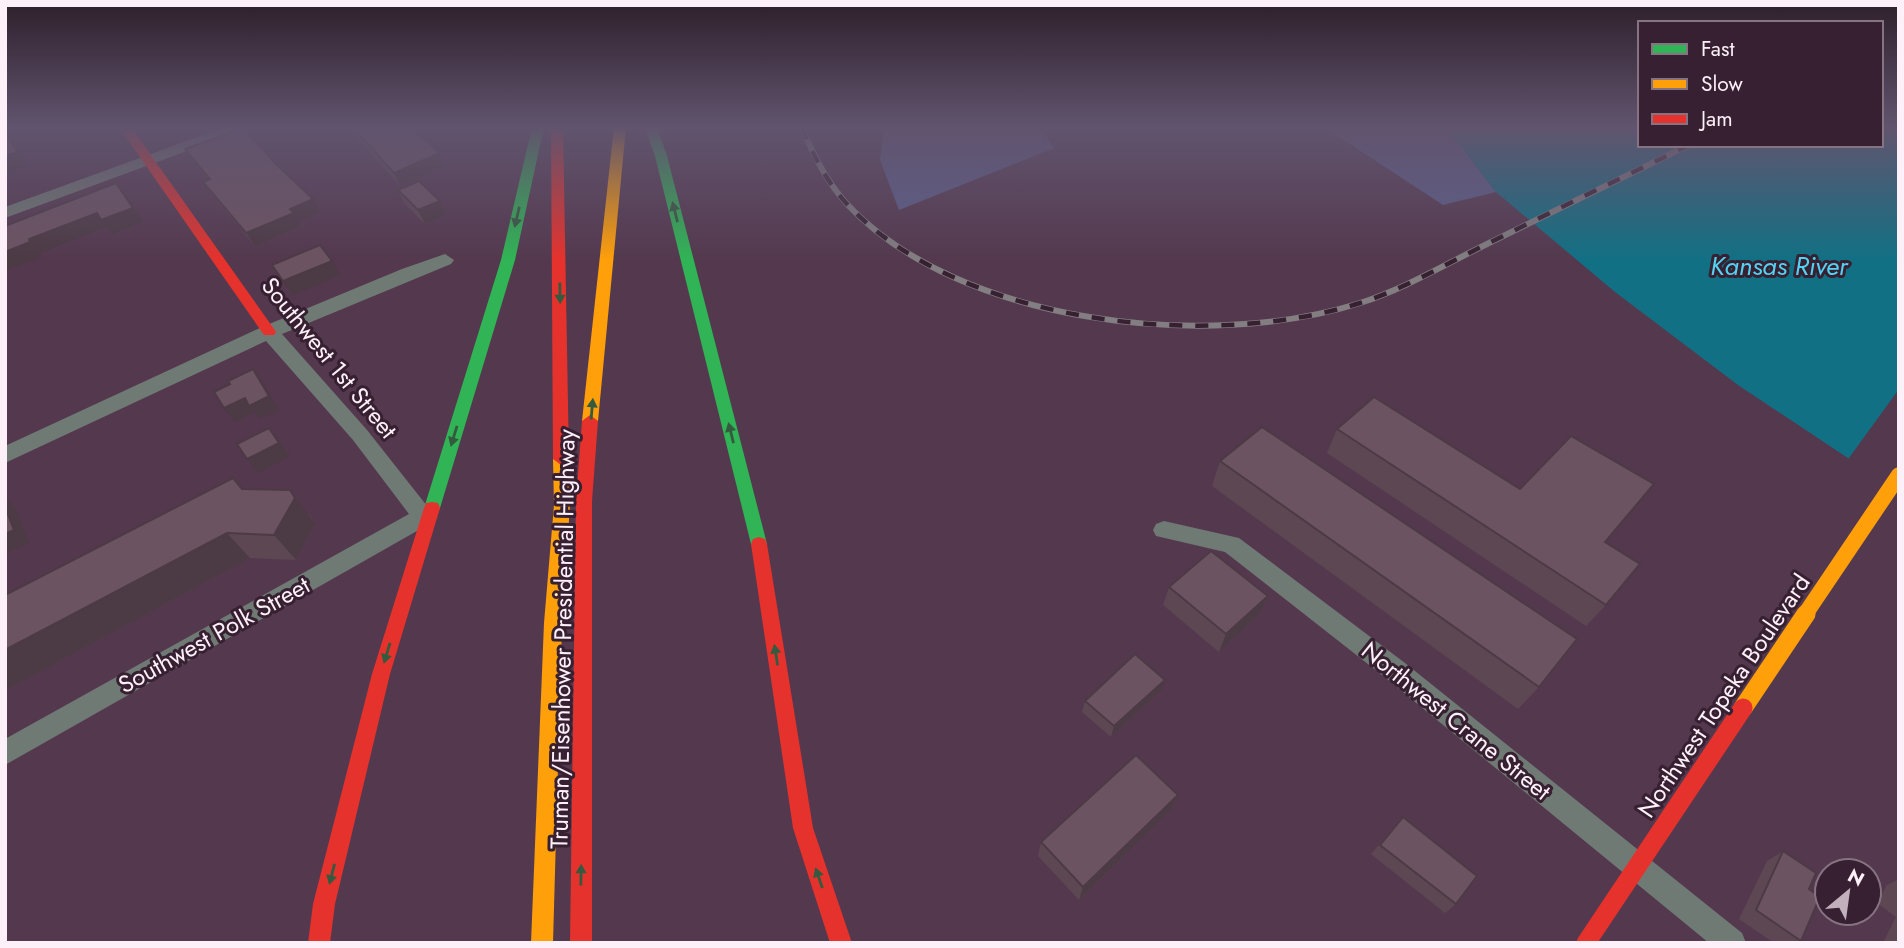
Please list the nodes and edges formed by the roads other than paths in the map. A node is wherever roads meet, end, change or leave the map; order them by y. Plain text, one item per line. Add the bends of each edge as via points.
1 (119, 171) edge
2 (158, 171) edge
3 (528, 171) edge
4 (558, 171) edge
5 (615, 171) edge
6 (662, 171) edge
7 (5, 213) edge
8 (445, 260) dead end
9 (269, 332) junction
10 (5, 454) edge
11 (1899, 475) edge
12 (423, 517) joint
13 (1164, 530) dead end
14 (5, 752) edge
15 (319, 943) edge
16 (542, 943) edge
17 (581, 943) edge
18 (841, 943) edge
19 (1586, 943) edge
20 (1732, 943) edge

1 - 7 street
2 - 9 main road, Southwest 1st Street
3 -> 15 main road via 508,260 380,674 324,904
4 -> 16 main road, Truman/Eisenhower Presidential Highway via 562,505 553,623
17 -> 5 main road, Truman/Eisenhower Presidential Highway via 584,501
18 -> 6 main road via 803,828 758,539
8 - 9 street
9 - 10 street
9 - 12 street, Southwest 1st Street via 360,435
11 - 19 main road, Northwest Topeka Boulevard, bridge
12 - 14 street, Southwest Polk Street
13 - 20 street, Northwest Crane Street via 1231,544

